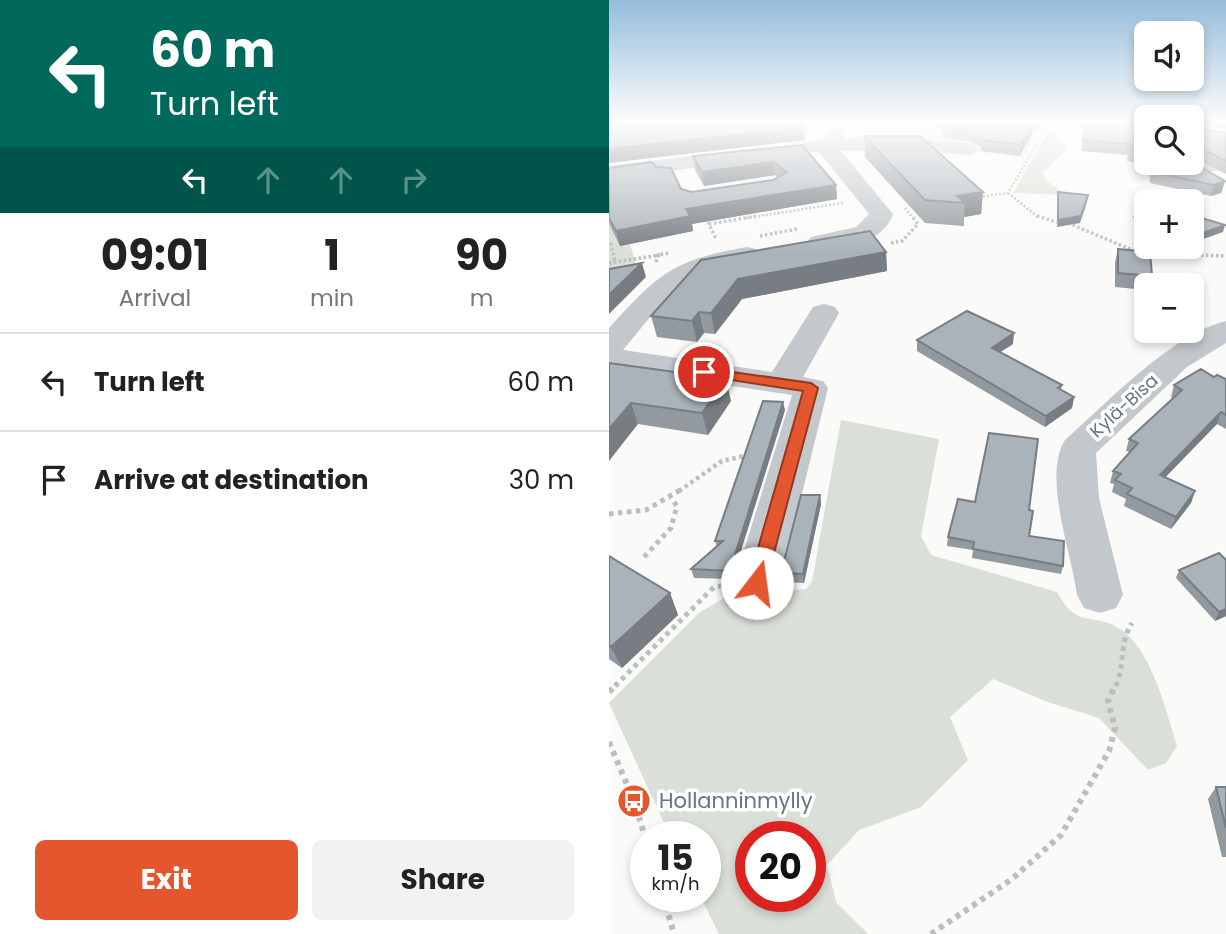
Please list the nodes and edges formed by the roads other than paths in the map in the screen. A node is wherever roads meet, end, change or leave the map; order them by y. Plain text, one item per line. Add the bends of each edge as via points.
1 (664, 166) edge
2 (659, 167) edge
3 (841, 167) edge
4 (609, 173) edge
5 (1204, 173) edge
6 (1226, 186) edge
7 (695, 197) edge
8 (824, 313) dead end
9 (1226, 330) edge
10 (609, 347) edge
11 (609, 358) edge
12 (782, 383) junction
13 (757, 583) road end
14 (1100, 595) dead end

1 - 7 street via 668,173 684,174
2 - 4 street
3 - 10 street via 881,214 869,232 726,259 684,272
5 - 6 street
8 - 12 street
9 - 14 street, Kylä-Bisa via 1176,360 1077,449 1074,458 1080,502
11 - 12 street
12 - 13 street via 811,388

